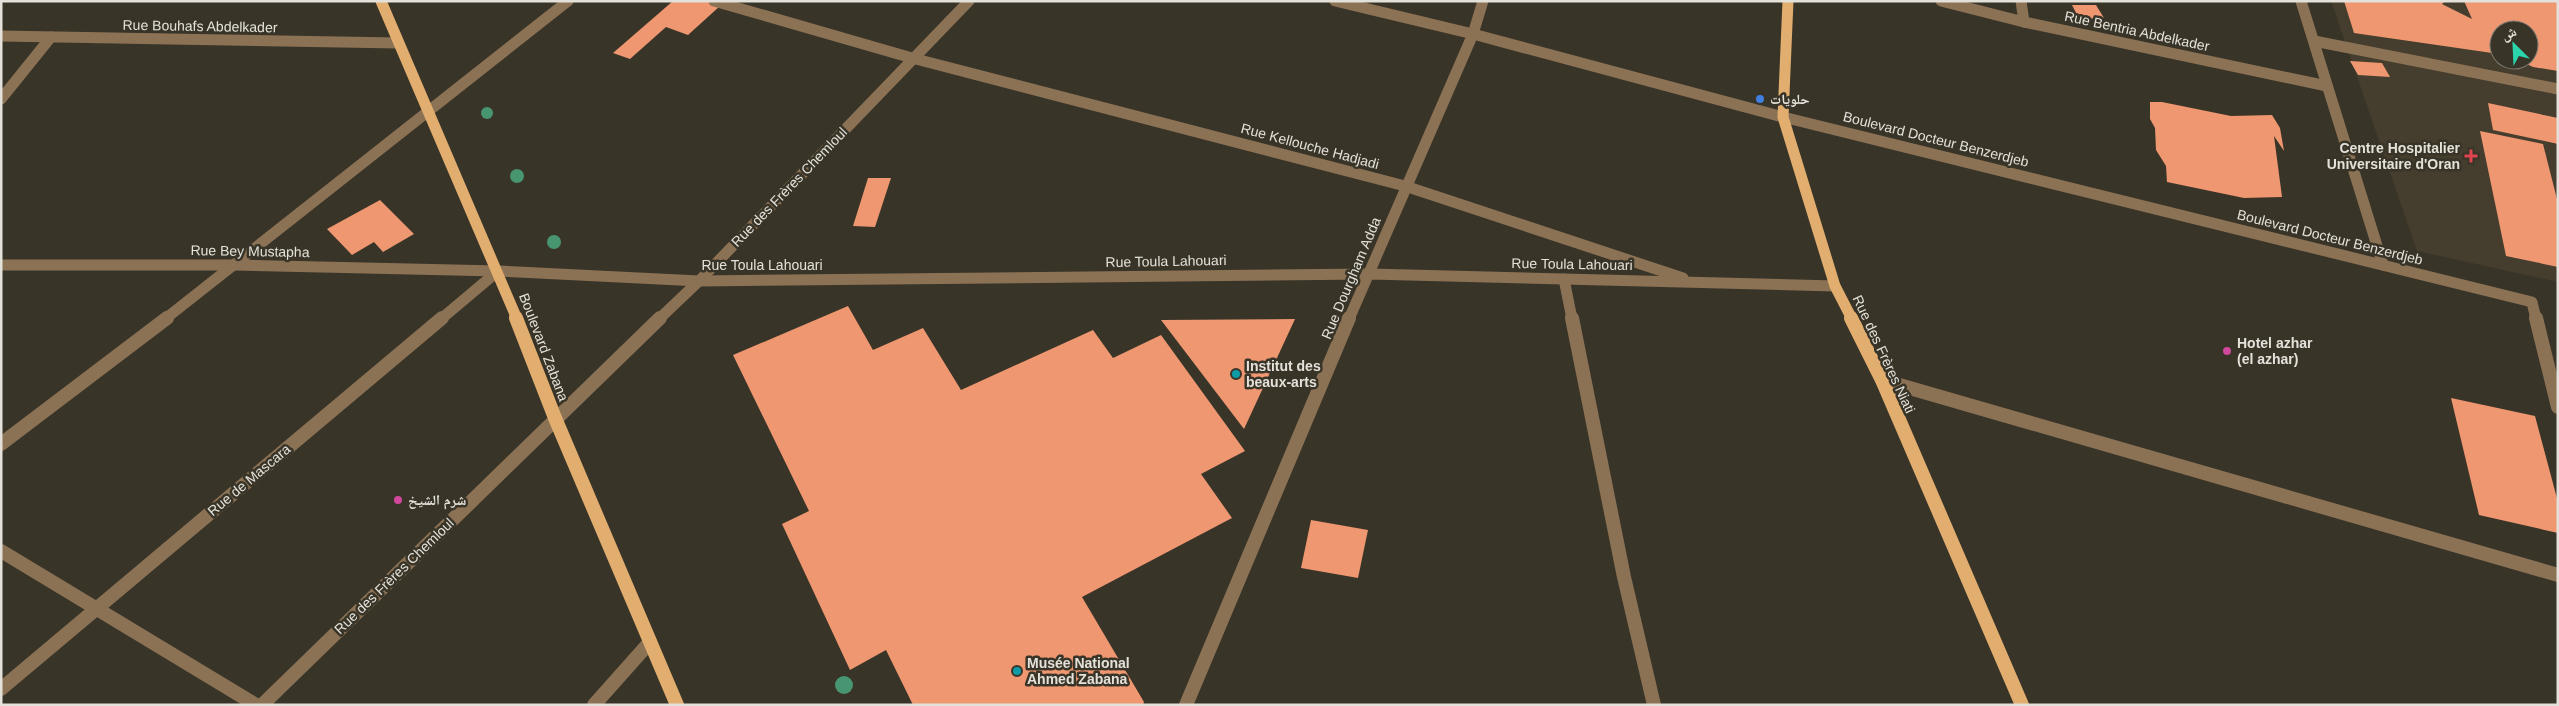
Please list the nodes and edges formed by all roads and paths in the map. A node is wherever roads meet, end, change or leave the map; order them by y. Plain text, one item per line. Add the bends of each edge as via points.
1 (381, 1) edge
2 (568, 1) edge
3 (714, 1) edge
4 (969, 1) edge
5 (1335, 1) edge
6 (1483, 1) edge
7 (1788, 1) edge
8 (1941, 1) edge
9 (2021, 1) edge
10 (2301, 1) edge
11 (2024, 22) junction
12 (1472, 34) junction
13 (1, 36) edge
14 (51, 37) junction
15 (2314, 41) junction
16 (398, 43) junction
17 (912, 58) junction
18 (2327, 86) junction
19 (2558, 90) edge
20 (1, 99) edge
21 (431, 112) junction
22 (1783, 117) junction
23 (1405, 186) junction
24 (1, 265) edge
25 (2383, 265) junction
26 (236, 266) junction
27 (498, 271) junction
28 (1370, 274) junction
29 (1564, 279) junction
30 (699, 281) junction
31 (1695, 282) junction
32 (1836, 286) junction
33 (1882, 380) junction
34 (2558, 407) edge
35 (555, 418) junction
36 (1, 444) edge
37 (1, 551) edge
38 (2558, 575) edge
39 (97, 608) junction
40 (650, 642) junction
41 (1, 689) edge
42 (256, 705) edge
43 (262, 705) edge
44 (594, 705) edge
45 (677, 705) edge
46 (1186, 705) edge
47 (1654, 705) edge
48 (2022, 705) edge

1 - 16 main road, Boulevard Zabana
2 - 21 street
3 - 17 street, Rue Kellouche Hadjadi
4 - 17 street, Rue des Frères Chemloul
5 - 12 street, Boulevard Docteur Benzerdjeb
6 - 12 street, Rue Dourgham Adda
7 - 22 main road, Rue des Frères Niati
8 - 11 street, Rue Bentria Abdelkader
9 - 11 street
10 - 15 street
11 - 18 street, Rue Bentria Abdelkader
12 - 22 street, Boulevard Docteur Benzerdjeb
12 - 23 street, Rue Dourgham Adda
13 - 14 street, Rue Bouhafs Abdelkader
14 - 16 street, Rue Bouhafs Abdelkader
14 - 20 street
15 - 18 street
15 - 19 street
16 - 21 main road, Boulevard Zabana
17 - 23 street, Rue Kellouche Hadjadi
17 - 30 street, Rue des Frères Chemloul
18 - 25 street
21 - 26 street
21 - 27 main road, Boulevard Zabana
22 - 25 street, Boulevard Docteur Benzerdjeb
22 - 32 main road, Rue des Frères Niati
23 - 28 street, Rue Dourgham Adda
23 - 31 street, Rue Kellouche Hadjadi
24 - 26 street, Rue Bey Mustapha
25 - 34 street, Boulevard Docteur Benzerdjeb via 2532,302
26 - 27 street, Rue Bey Mustapha
26 - 36 street
27 - 30 street, Rue Toula Lahouari
27 - 35 main road, Boulevard Zabana
27 - 39 street, Rue de Mascara
28 - 29 street, Rue Toula Lahouari
28 - 30 street, Rue Toula Lahouari
28 - 46 street, Rue Dourgham Adda
29 - 31 street, Rue Toula Lahouari
29 - 47 street via 1624,577
30 - 35 street, Rue des Frères Chemloul
31 - 32 street, Rue Toula Lahouari
32 - 33 main road, Rue des Frères Niati
33 - 38 street
33 - 48 main road, Rue des Frères Niati
35 - 40 main road, Boulevard Zabana
35 - 43 street, Rue des Frères Chemloul
37 - 39 street
39 - 41 street, Rue de Mascara
39 - 42 street
40 - 44 street
40 - 45 main road, Boulevard Zabana

